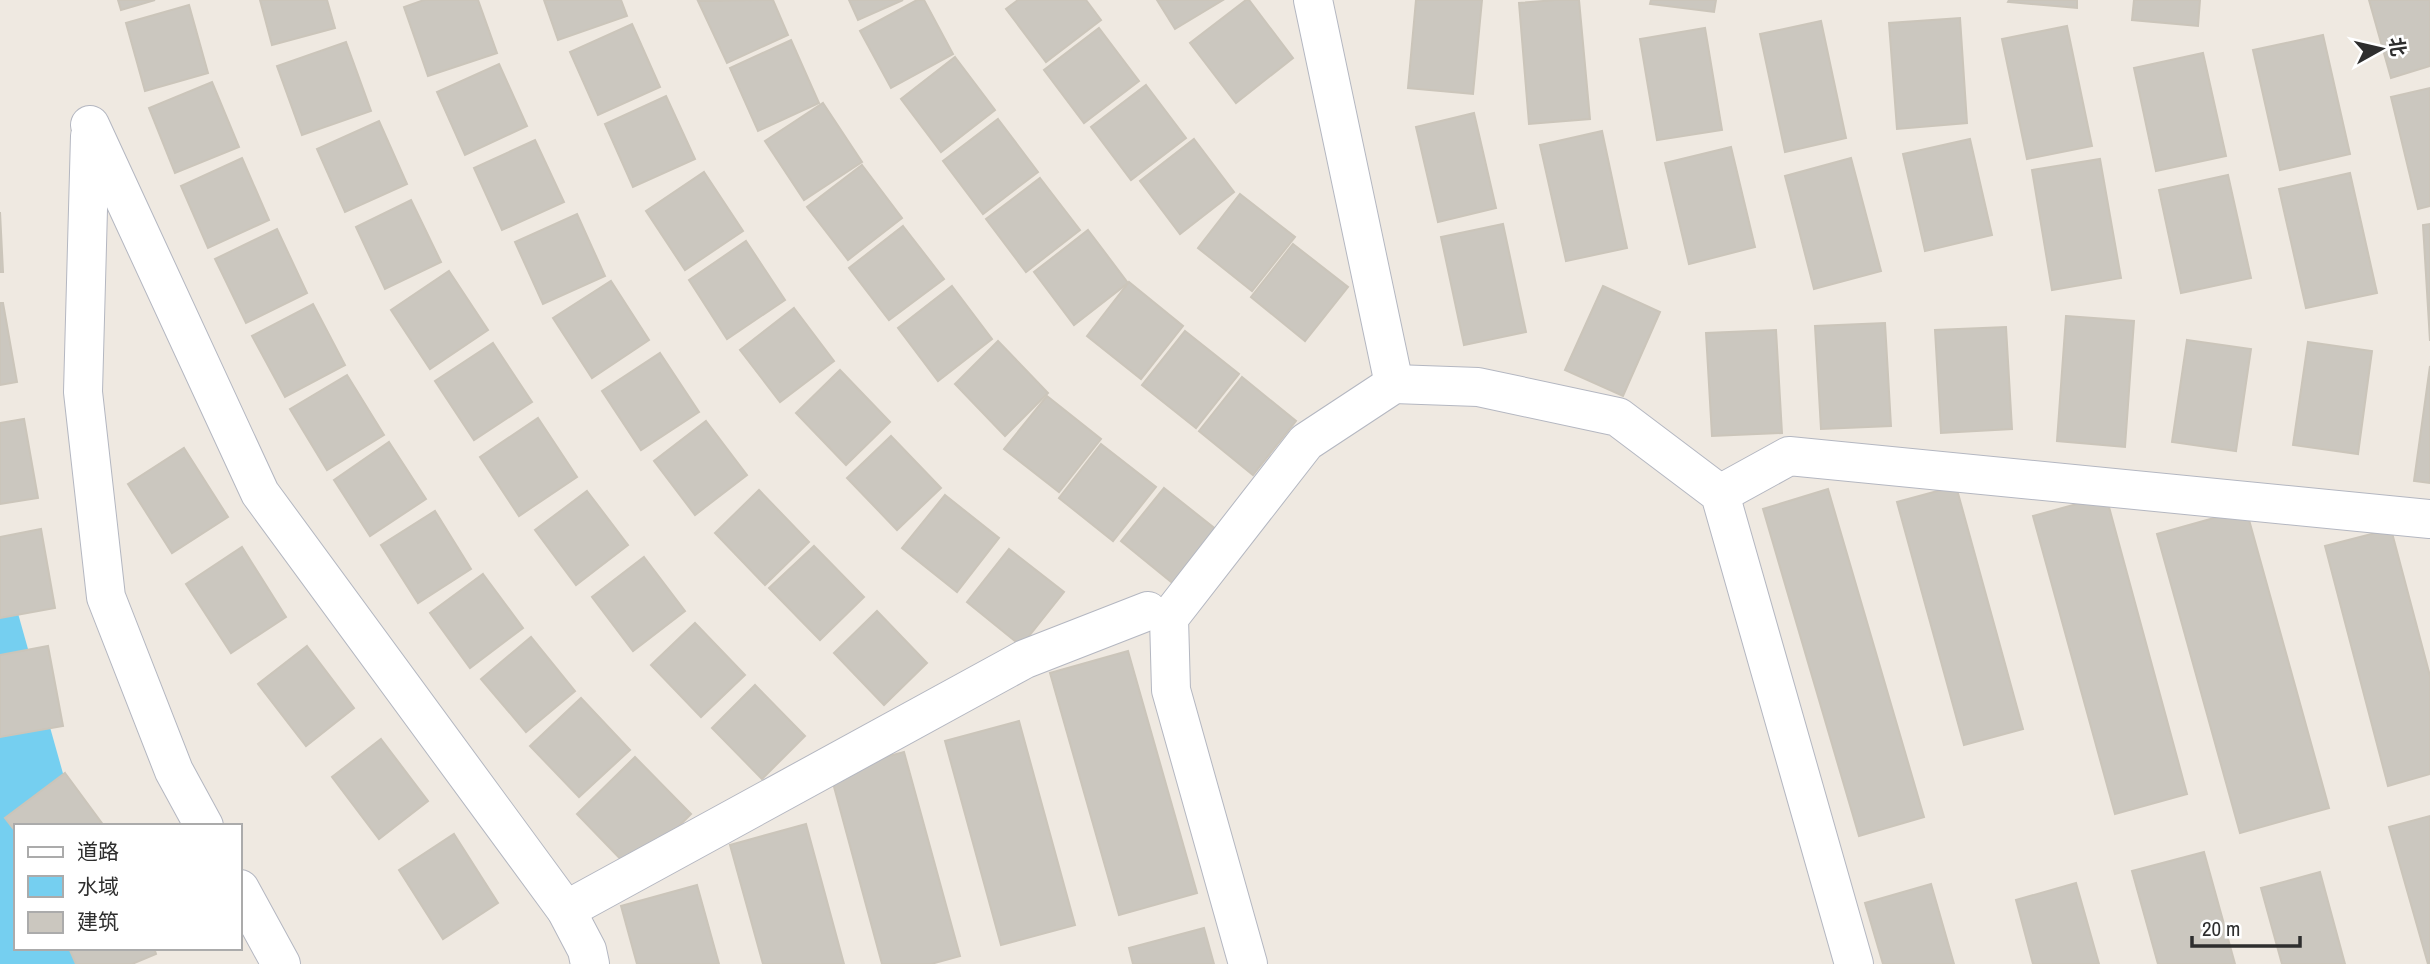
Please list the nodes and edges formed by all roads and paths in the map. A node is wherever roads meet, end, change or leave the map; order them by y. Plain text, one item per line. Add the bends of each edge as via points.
1 (1313, 0) edge
2 (1394, 384) junction
3 (1720, 494) junction
4 (2430, 519) edge
5 (1148, 611) dead end
6 (203, 824) edge
7 (242, 893) edge
8 (566, 910) junction
9 (281, 964) edge
10 (590, 964) edge
11 (1248, 964) edge
12 (1854, 964) edge

1 - 2 street
2 - 3 street via 1478,387 1618,417
2 - 11 street via 1307,442 1169,618 1171,690
3 - 4 street via 1789,456
3 - 12 street
5 - 8 street via 1025,659
6 - 8 street via 174,771 106,597 83,392 90,125 260,493
7 - 9 street
8 - 10 street

